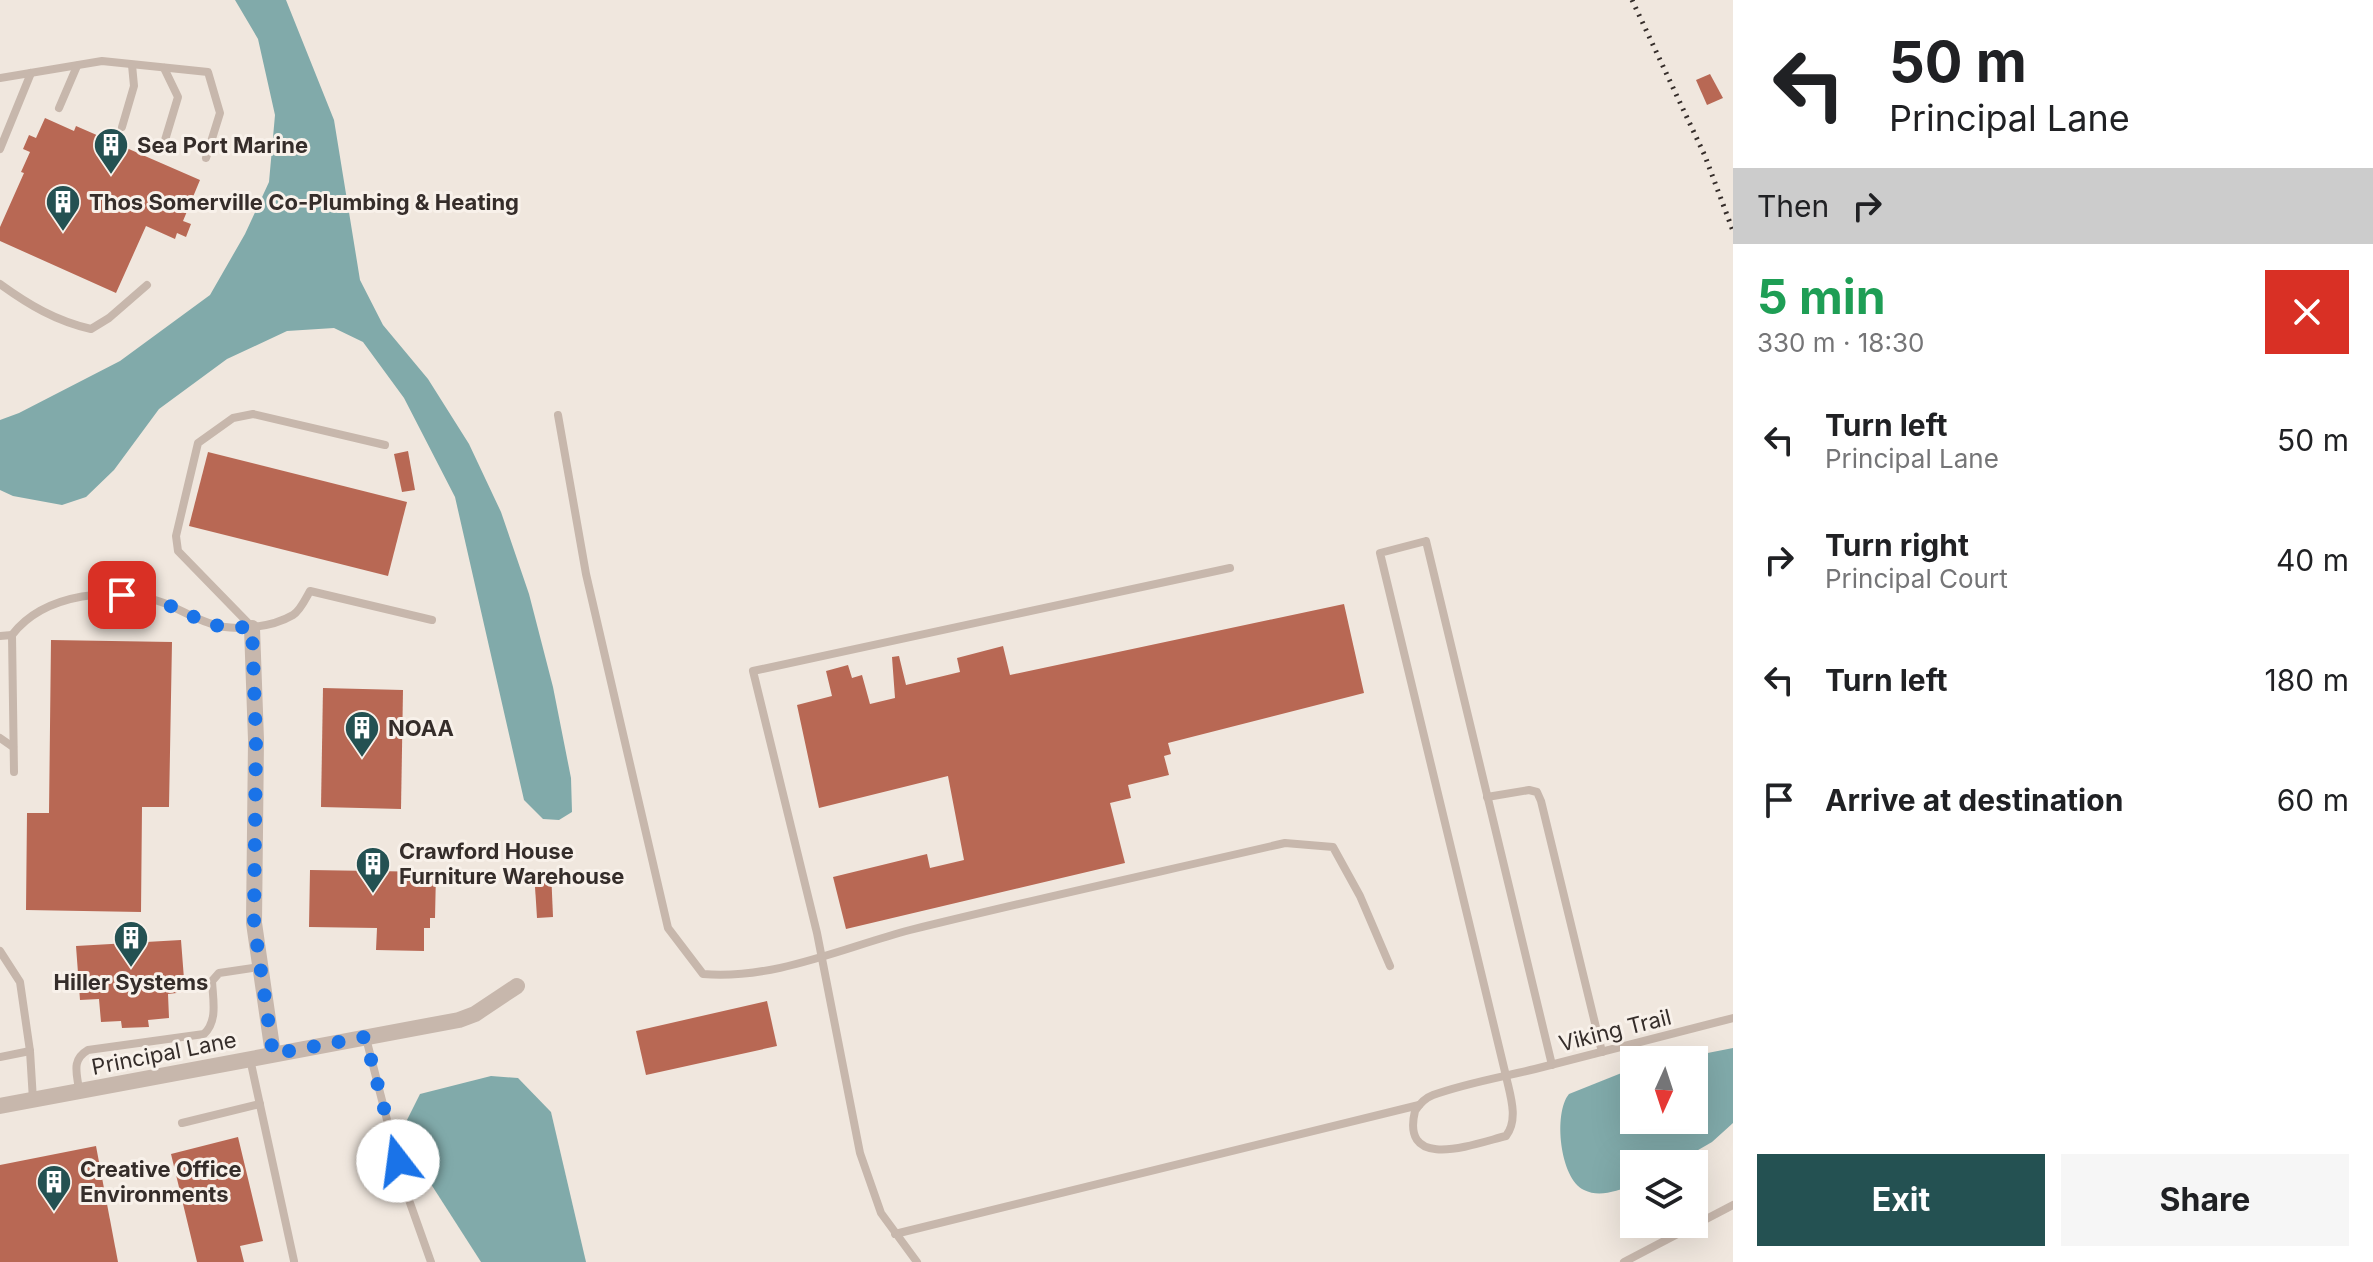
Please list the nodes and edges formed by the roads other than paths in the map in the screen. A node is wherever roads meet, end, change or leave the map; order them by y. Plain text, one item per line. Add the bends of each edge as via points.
1 (132, 65) junction
2 (77, 66) junction
3 (164, 68) junction
4 (31, 73) junction
5 (0, 78) edge
6 (59, 108) dead end
7 (122, 127) dead end
8 (0, 149) edge
9 (162, 150) dead end
10 (206, 158) dead end
11 (0, 284) edge
12 (147, 285) dead end
13 (558, 415) dead end
14 (385, 445) dead end
15 (1230, 568) dead end
16 (432, 620) dead end
17 (252, 628) junction
18 (12, 635) junction
19 (0, 636) edge
20 (0, 738) edge
21 (13, 747) junction
22 (14, 772) dead end
23 (1487, 797) junction
24 (0, 951) edge
25 (821, 957) junction
26 (1390, 966) dead end
27 (259, 967) junction
28 (517, 986) dead end
29 (1733, 1018) edge
30 (365, 1037) junction
31 (30, 1051) junction
32 (1602, 1052) junction
33 (273, 1054) junction
34 (0, 1057) edge
35 (250, 1059) junction
36 (1552, 1065) junction
37 (1506, 1076) junction
38 (79, 1091) junction
39 (33, 1100) junction
40 (260, 1104) junction
41 (1419, 1105) junction
42 (0, 1106) edge
43 (182, 1123) dead end
44 (1733, 1205) edge
45 (895, 1234) junction
46 (294, 1261) edge
47 (431, 1262) edge
48 (917, 1262) edge
49 (1624, 1262) edge

1 - 2 lane via 102,61
1 - 3 lane
1 - 7 lane via 134,86
2 - 4 lane
2 - 6 lane
3 - 9 lane via 178,97
3 - 10 lane via 208,72 220,113
4 - 5 lane
4 - 8 lane
11 - 12 lane via 66,324 91,329
13 - 25 lane via 586,574 668,928 703,974 736,977
14 - 17 lane via 253,414 233,418 198,443 176,536 178,551
15 - 25 lane via 753,671
16 - 17 lane via 310,591 294,615
17 - 18 lane via 211,625 162,602 87,595 25,618
17 - 27 street
18 - 19 lane
18 - 21 lane
20 - 21 lane
21 - 22 lane
23 - 32 lane via 1537,792
23 - 36 lane
23 - 37 lane via 1426,541 1380,553
24 - 31 lane via 20,982
25 - 26 lane via 908,931 1285,843 1333,847
25 - 45 lane via 860,1153 881,1213
27 - 33 street
27 - 38 lane via 219,973 212,981 214,1018 204,1034 78,1055
28 - 30 street, Principal Lane via 475,1014
29 - 32 lane, Viking Trail
30 - 33 street, Principal Lane
30 - 47 lane via 404,1186
31 - 34 lane
31 - 39 lane
32 - 36 lane, Viking Trail
33 - 35 street, Principal Lane
35 - 38 street, Principal Lane
35 - 40 lane
36 - 37 lane, Viking Trail
37 - 41 lane, Viking Trail via 1432,1095
37 - 41 lane via 1513,1112 1506,1136 1446,1151 1429,1149 1416,1136
38 - 39 street, Principal Lane
39 - 42 street, Principal Lane
40 - 43 lane
40 - 46 lane
41 - 45 lane, Viking Trail
44 - 49 lane
45 - 48 lane

